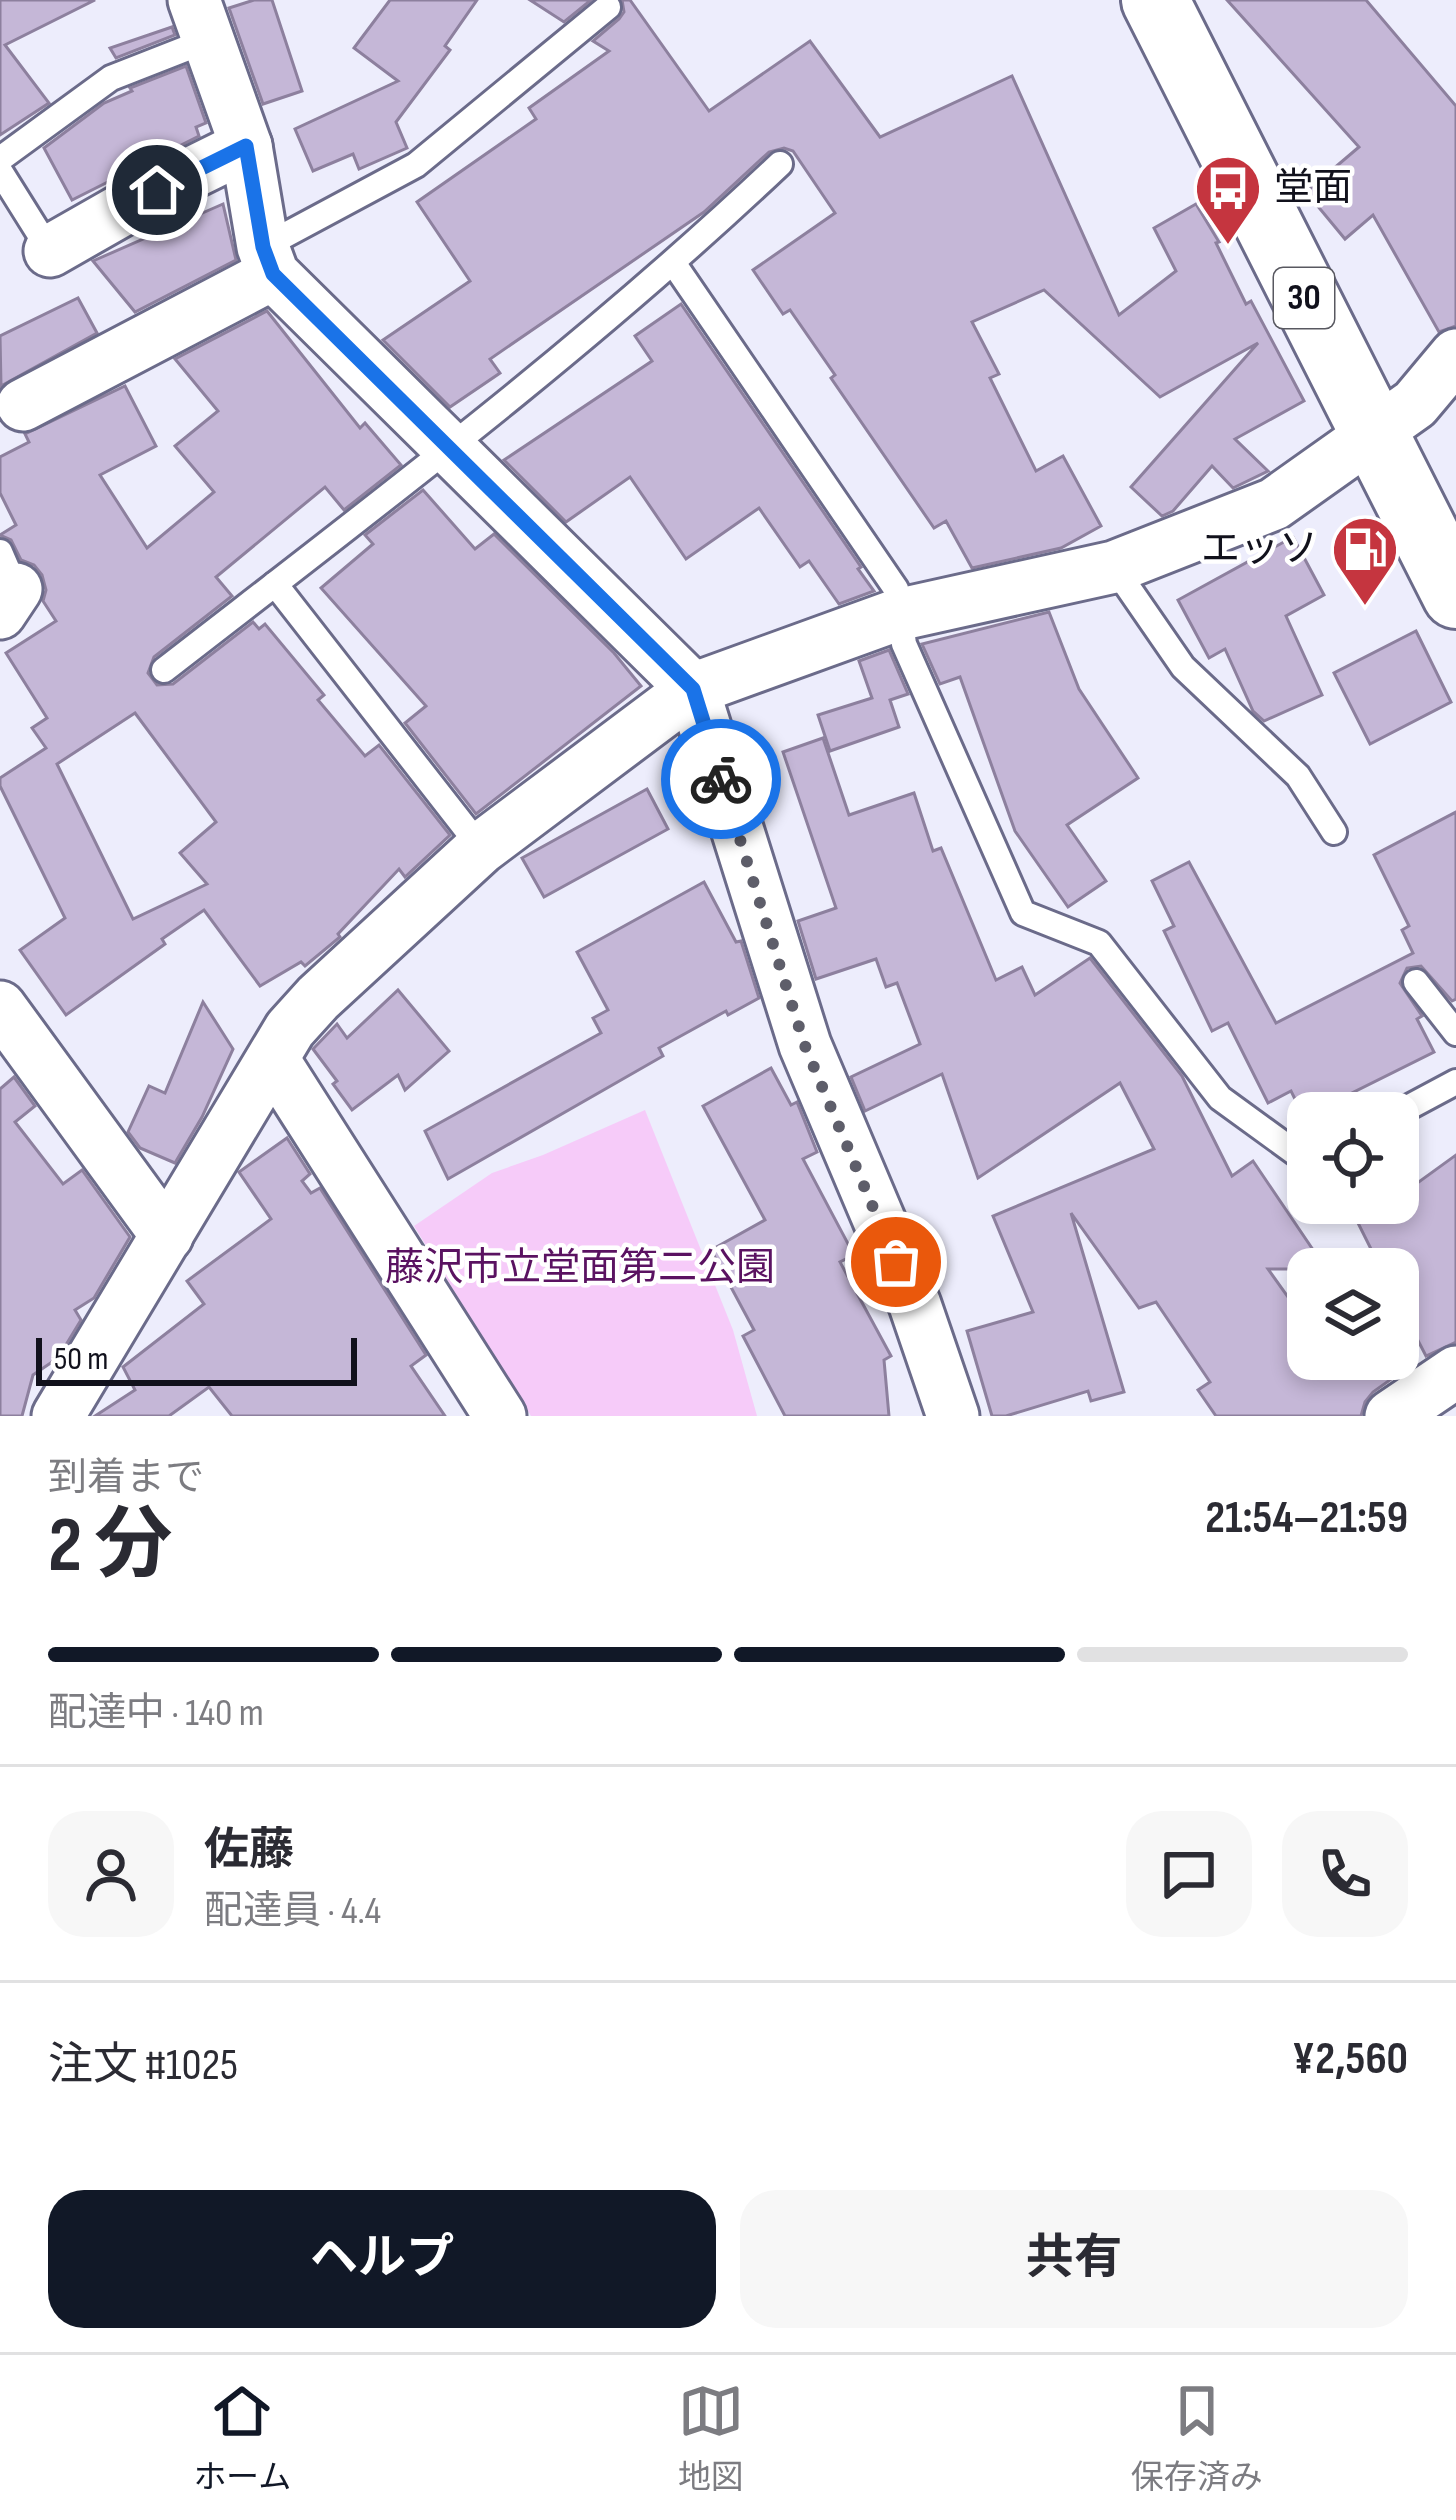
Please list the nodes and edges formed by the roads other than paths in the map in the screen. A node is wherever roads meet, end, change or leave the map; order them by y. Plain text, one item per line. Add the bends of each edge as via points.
1 (1155, 0) edge
2 (608, 7) dead end
3 (201, 20) edge
4 (246, 146) junction
5 (0, 159) edge
6 (780, 164) dead end
7 (0, 171) edge
8 (50, 251) joint
9 (268, 261) junction
10 (674, 264) junction
11 (1456, 355) edge
12 (12, 411) edge
13 (1372, 433) junction
14 (450, 448) junction
15 (1114, 567) junction
16 (275, 584) junction
17 (1456, 595) edge
18 (897, 615) junction
19 (164, 670) dead end
20 (693, 689) junction
21 (1334, 832) dead end
22 (481, 848) junction
23 (1416, 982) dead end
24 (0, 1007) edge
25 (1456, 1033) edge
26 (274, 1061) junction
27 (1456, 1082) edge
28 (1419, 1102) edge
29 (1287, 1147) edge
30 (167, 1236) junction
31 (1456, 1372) edge
32 (58, 1416) edge
33 (500, 1416) edge
34 (953, 1416) edge
35 (1391, 1416) edge

1 - 13 main road, 30
2 - 9 lane via 416,165
3 - 4 street
3 - 5 lane
4 - 8 street
4 - 9 street
6 - 10 lane
7 - 8 lane
9 - 12 street
9 - 14 street
10 - 14 lane
10 - 18 lane via 896,589
11 - 13 street via 1414,404
13 - 15 street via 1274,504
13 - 17 main road, 30
14 - 16 lane
14 - 20 street
15 - 18 street
15 - 21 lane via 1183,667 1298,776
16 - 19 lane
16 - 22 lane
18 - 20 street
18 - 29 lane via 1023,913 1099,943 1220,1098
20 - 22 street
20 - 34 street via 805,1046
22 - 26 street via 318,998
23 - 25 lane
24 - 30 street
26 - 30 street
26 - 33 street
27 - 28 lane
30 - 32 street
31 - 35 street

